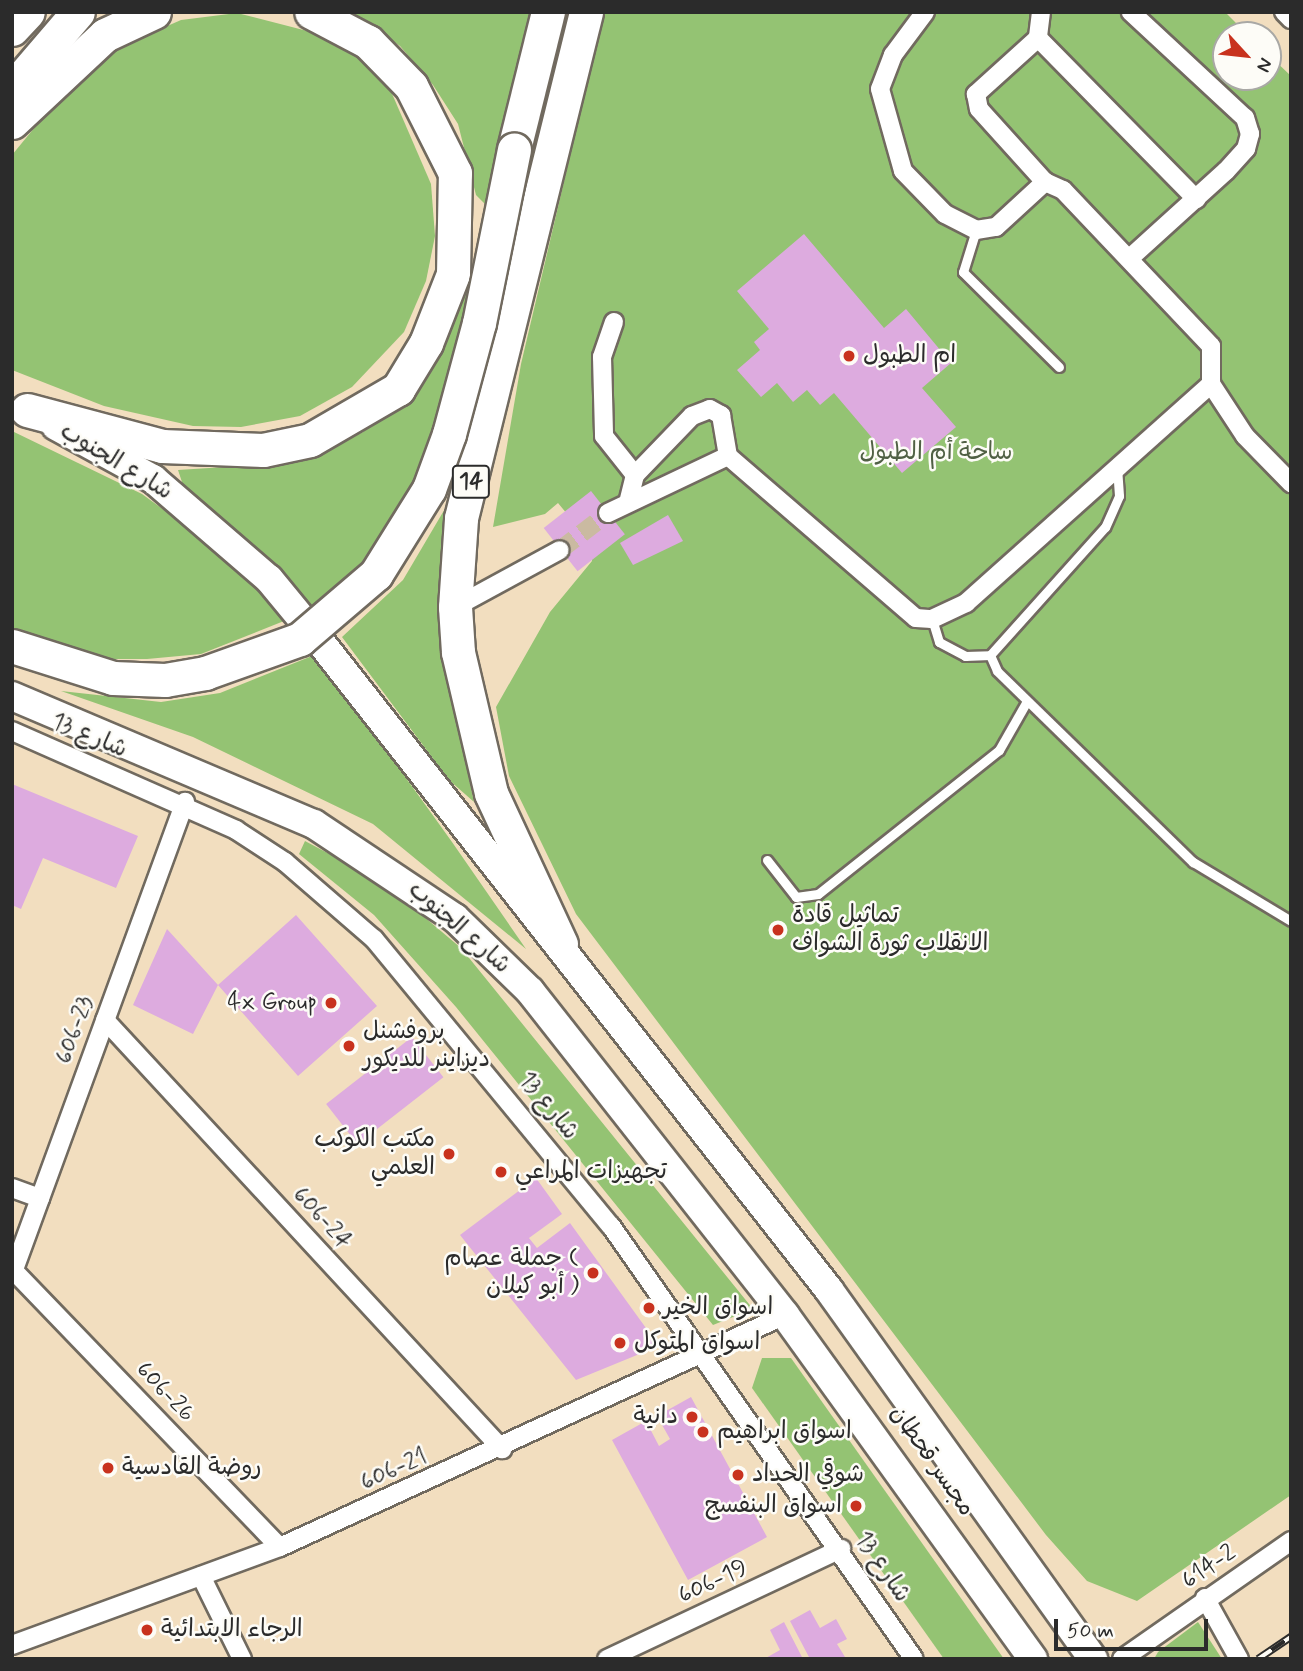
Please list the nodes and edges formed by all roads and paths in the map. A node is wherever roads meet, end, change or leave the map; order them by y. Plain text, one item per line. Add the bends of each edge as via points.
1 (28, 12) edge
2 (78, 12) edge
3 (154, 12) edge
4 (312, 12) edge
5 (548, 12) edge
6 (586, 12) edge
7 (925, 12) edge
8 (1041, 12) edge
9 (1132, 12) edge
10 (1284, 12) edge
11 (1291, 19) edge
12 (12, 29) edge
13 (1038, 38) junction
14 (12, 89) edge
15 (12, 122) edge
16 (1045, 182) junction
17 (1196, 199) junction
18 (976, 230) junction
19 (1131, 257) junction
20 (614, 322) dead end
21 (1059, 367) dead end
22 (1211, 384) junction
23 (20, 408) edge
24 (728, 456) junction
25 (1117, 466) junction
26 (635, 475) junction
27 (1291, 483) edge
28 (629, 499) junction
29 (608, 513) tunnel mouth
30 (560, 550) tunnel mouth
31 (455, 607) junction
32 (302, 619) dead end
33 (932, 620) junction
34 (322, 644) dead end
35 (12, 646) edge
36 (990, 655) junction
37 (12, 694) edge
38 (1027, 701) junction
39 (12, 731) edge
40 (185, 802) junction
41 (767, 860) dead end
42 (1291, 921) edge
43 (561, 944) junction
44 (105, 1020) junction
45 (12, 1188) edge
46 (40, 1198) junction
47 (802, 1256) junction
48 (13, 1273) edge
49 (766, 1290) junction
50 (785, 1315) junction
51 (704, 1353) junction
52 (898, 1429) junction
53 (502, 1449) junction
54 (1291, 1541) edge
55 (280, 1547) junction
56 (841, 1549) junction
57 (201, 1576) junction
58 (1205, 1598) junction
59 (12, 1645) edge
60 (242, 1659) edge
61 (607, 1659) edge
62 (914, 1659) edge
63 (1032, 1659) edge
64 (1052, 1659) edge
65 (1073, 1659) edge
66 (1093, 1659) edge
67 (1122, 1659) edge
68 (1239, 1659) edge

1 - 12 highway
2 - 14 highway
3 - 15 highway via 105,35
4 - 23 highway via 368,42 411,86 455,173 453,274 426,343 398,389 310,440 263,450 162,446
5 - 35 highway, bridge via 514,149 479,323 449,434 429,489 376,573 300,639 205,673 165,680 113,678
6 - 31 highway, 14 via 461,518
7 - 18 street via 893,55 880,89 885,122 903,171 945,214
8 - 13 street
9 - 17 street via 1245,118 1246,149
10 - 11 street
13 - 16 street via 976,94 979,109
13 - 17 street
16 - 18 street via 996,227
16 - 19 street via 1063,190
17 - 19 street
18 - 21 lane via 963,272
19 - 22 street via 1211,346
20 - 26 street via 602,357 604,436
22 - 25 street
22 - 27 street via 1245,436
23 - 32 main road, شارع الجنوب via 153,479 250,561
24 - 26 street via 721,415 710,409 692,416
24 - 28 street
24 - 33 street via 916,618
25 - 33 street via 966,603
25 - 36 lane via 1119,496 1105,527
26 - 28 street
28 - 29 street
30 - 31 street
31 - 43 highway, 14 via 458,652 491,793
33 - 36 lane via 939,642 965,656
34 - 43 main road
36 - 38 lane via 997,671
37 - 49 main road, شارع الجنوب via 314,824 455,918 530,991
38 - 41 lane via 999,750 818,894 796,897
38 - 42 lane via 1193,862
39 - 40 street, شارع 13
40 - 44 street, 606-23
40 - 51 street, شارع 13 via 285,862 373,939 555,1154
43 - 47 main road
44 - 46 street, 606-23
44 - 53 street, 606-24
45 - 46 street
46 - 48 street, 606-23
47 - 52 main road, مجسر قحطان
47 - 66 main road
48 - 55 street, 606-26
49 - 50 main road
49 - 52 main road, مجسر قحطان
50 - 51 street, 606-21
50 - 63 main road
51 - 53 street, 606-21
51 - 56 street, شارع 13
52 - 64 main road, مجسر قحطان
52 - 65 main road, مجسر قحطان
53 - 55 street, 606-21
54 - 58 street, 614-2
55 - 57 street, 606-21
56 - 61 street, 606-19
56 - 62 street, شارع 13
57 - 59 street, 606-21
57 - 60 street
58 - 67 street, 614-2
58 - 68 street

